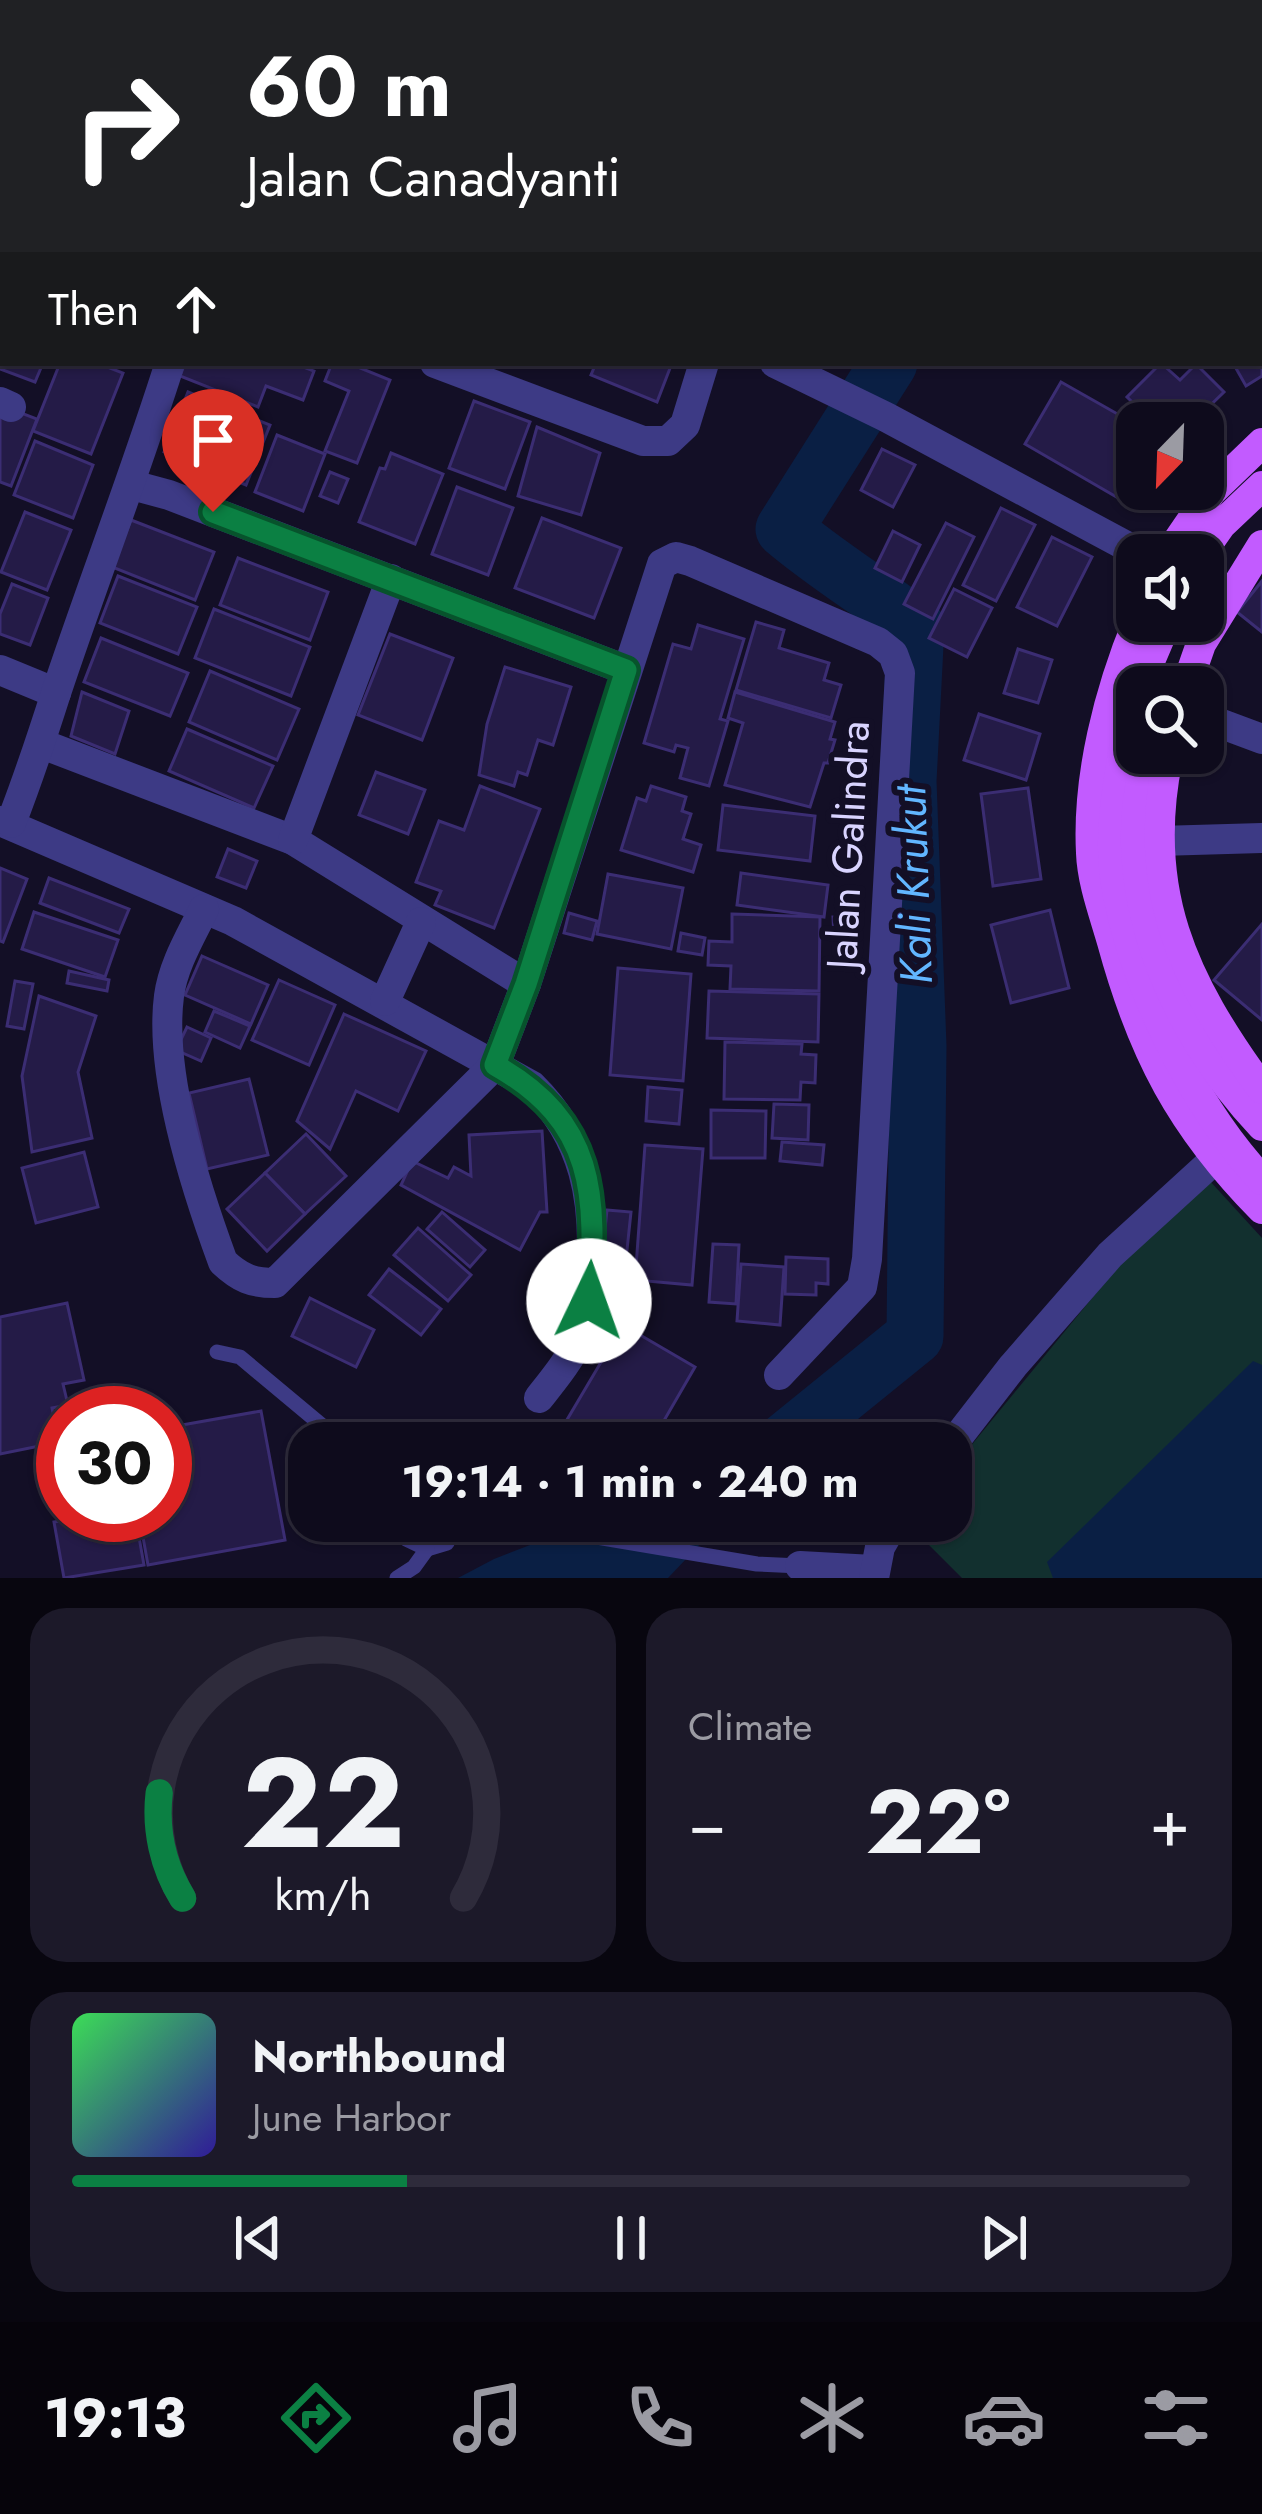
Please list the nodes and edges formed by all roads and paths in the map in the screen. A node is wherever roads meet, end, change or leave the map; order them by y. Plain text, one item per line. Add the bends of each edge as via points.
1 (169, 366) edge
2 (443, 366) edge
3 (703, 366) edge
4 (780, 366) edge
5 (1262, 443) edge
6 (132, 485) junction
7 (1262, 486) edge
8 (1262, 524) edge
9 (1182, 534) edge
10 (1215, 534) edge
11 (1116, 541) edge
12 (1262, 545) edge
13 (1224, 577) edge
14 (391, 579) junction
15 (1129, 642) edge
16 (1193, 666) edge
17 (0, 670) edge
18 (626, 670) junction
19 (53, 702) junction
20 (1224, 725) edge
21 (1262, 740) edge
22 (42, 745) junction
23 (1120, 774) edge
24 (1144, 774) edge
25 (1164, 774) edge
26 (5, 822) edge
27 (1262, 838) edge
28 (293, 840) junction
29 (1159, 841) junction
30 (204, 909) junction
31 (421, 922) junction
32 (526, 984) junction
33 (385, 1001) junction
34 (495, 1065) junction
35 (1262, 1089) edge
36 (1262, 1126) edge
37 (1224, 1155) junction
38 (1262, 1170) edge
39 (1262, 1180) edge
40 (1262, 1209) edge
41 (217, 1352) dead end
42 (778, 1375) dead end
43 (539, 1399) dead end
44 (318, 1422) edge
45 (970, 1422) edge
46 (412, 1542) edge
47 (448, 1542) edge
48 (631, 1542) edge
49 (883, 1542) edge
50 (427, 1549) junction
51 (800, 1567) joint
52 (873, 1574) edge
53 (397, 1578) edge

1 - 6 street
2 - 3 street via 643,440 668,441 685,425
4 - 11 street
5 - 9 main road via 1211,492
6 - 14 street
6 - 19 street
7 - 10 main road
8 - 13 main road
12 - 16 main road
14 - 18 street
14 - 28 street
15 - 37 main road via 1096,778 1090,854 1128,1002 1163,1082
17 - 19 street
18 - 32 street, Jalan Galindra
18 - 42 street, Jalan Galindra via 662,564 676,556 878,641 900,673 867,1259 862,1287
19 - 22 street
20 - 21 street
22 - 26 street
22 - 28 street
23 - 37 main road via 1115,877 1148,990
24 - 36 main road via 1139,879 1156,956 1193,1035
25 - 29 main road
26 - 30 street
27 - 29 street
28 - 31 street
29 - 35 main road via 1162,893 1183,955 1204,1004
30 - 33 street
30 - 34 street via 178,965 167,1035 210,1228 236,1275 275,1282
31 - 32 street
31 - 33 street
32 - 34 street, Jalan Galindra
33 - 34 street
34 - 43 street via 554,1107 590,1190 583,1333
37 - 38 main road
37 - 39 main road
37 - 40 main road
37 - 45 street via 1110,1255
41 - 44 lane via 240,1357
46 - 50 lane
47 - 50 lane
48 - 51 lane
49 - 52 street
50 - 53 lane
51 - 52 street

